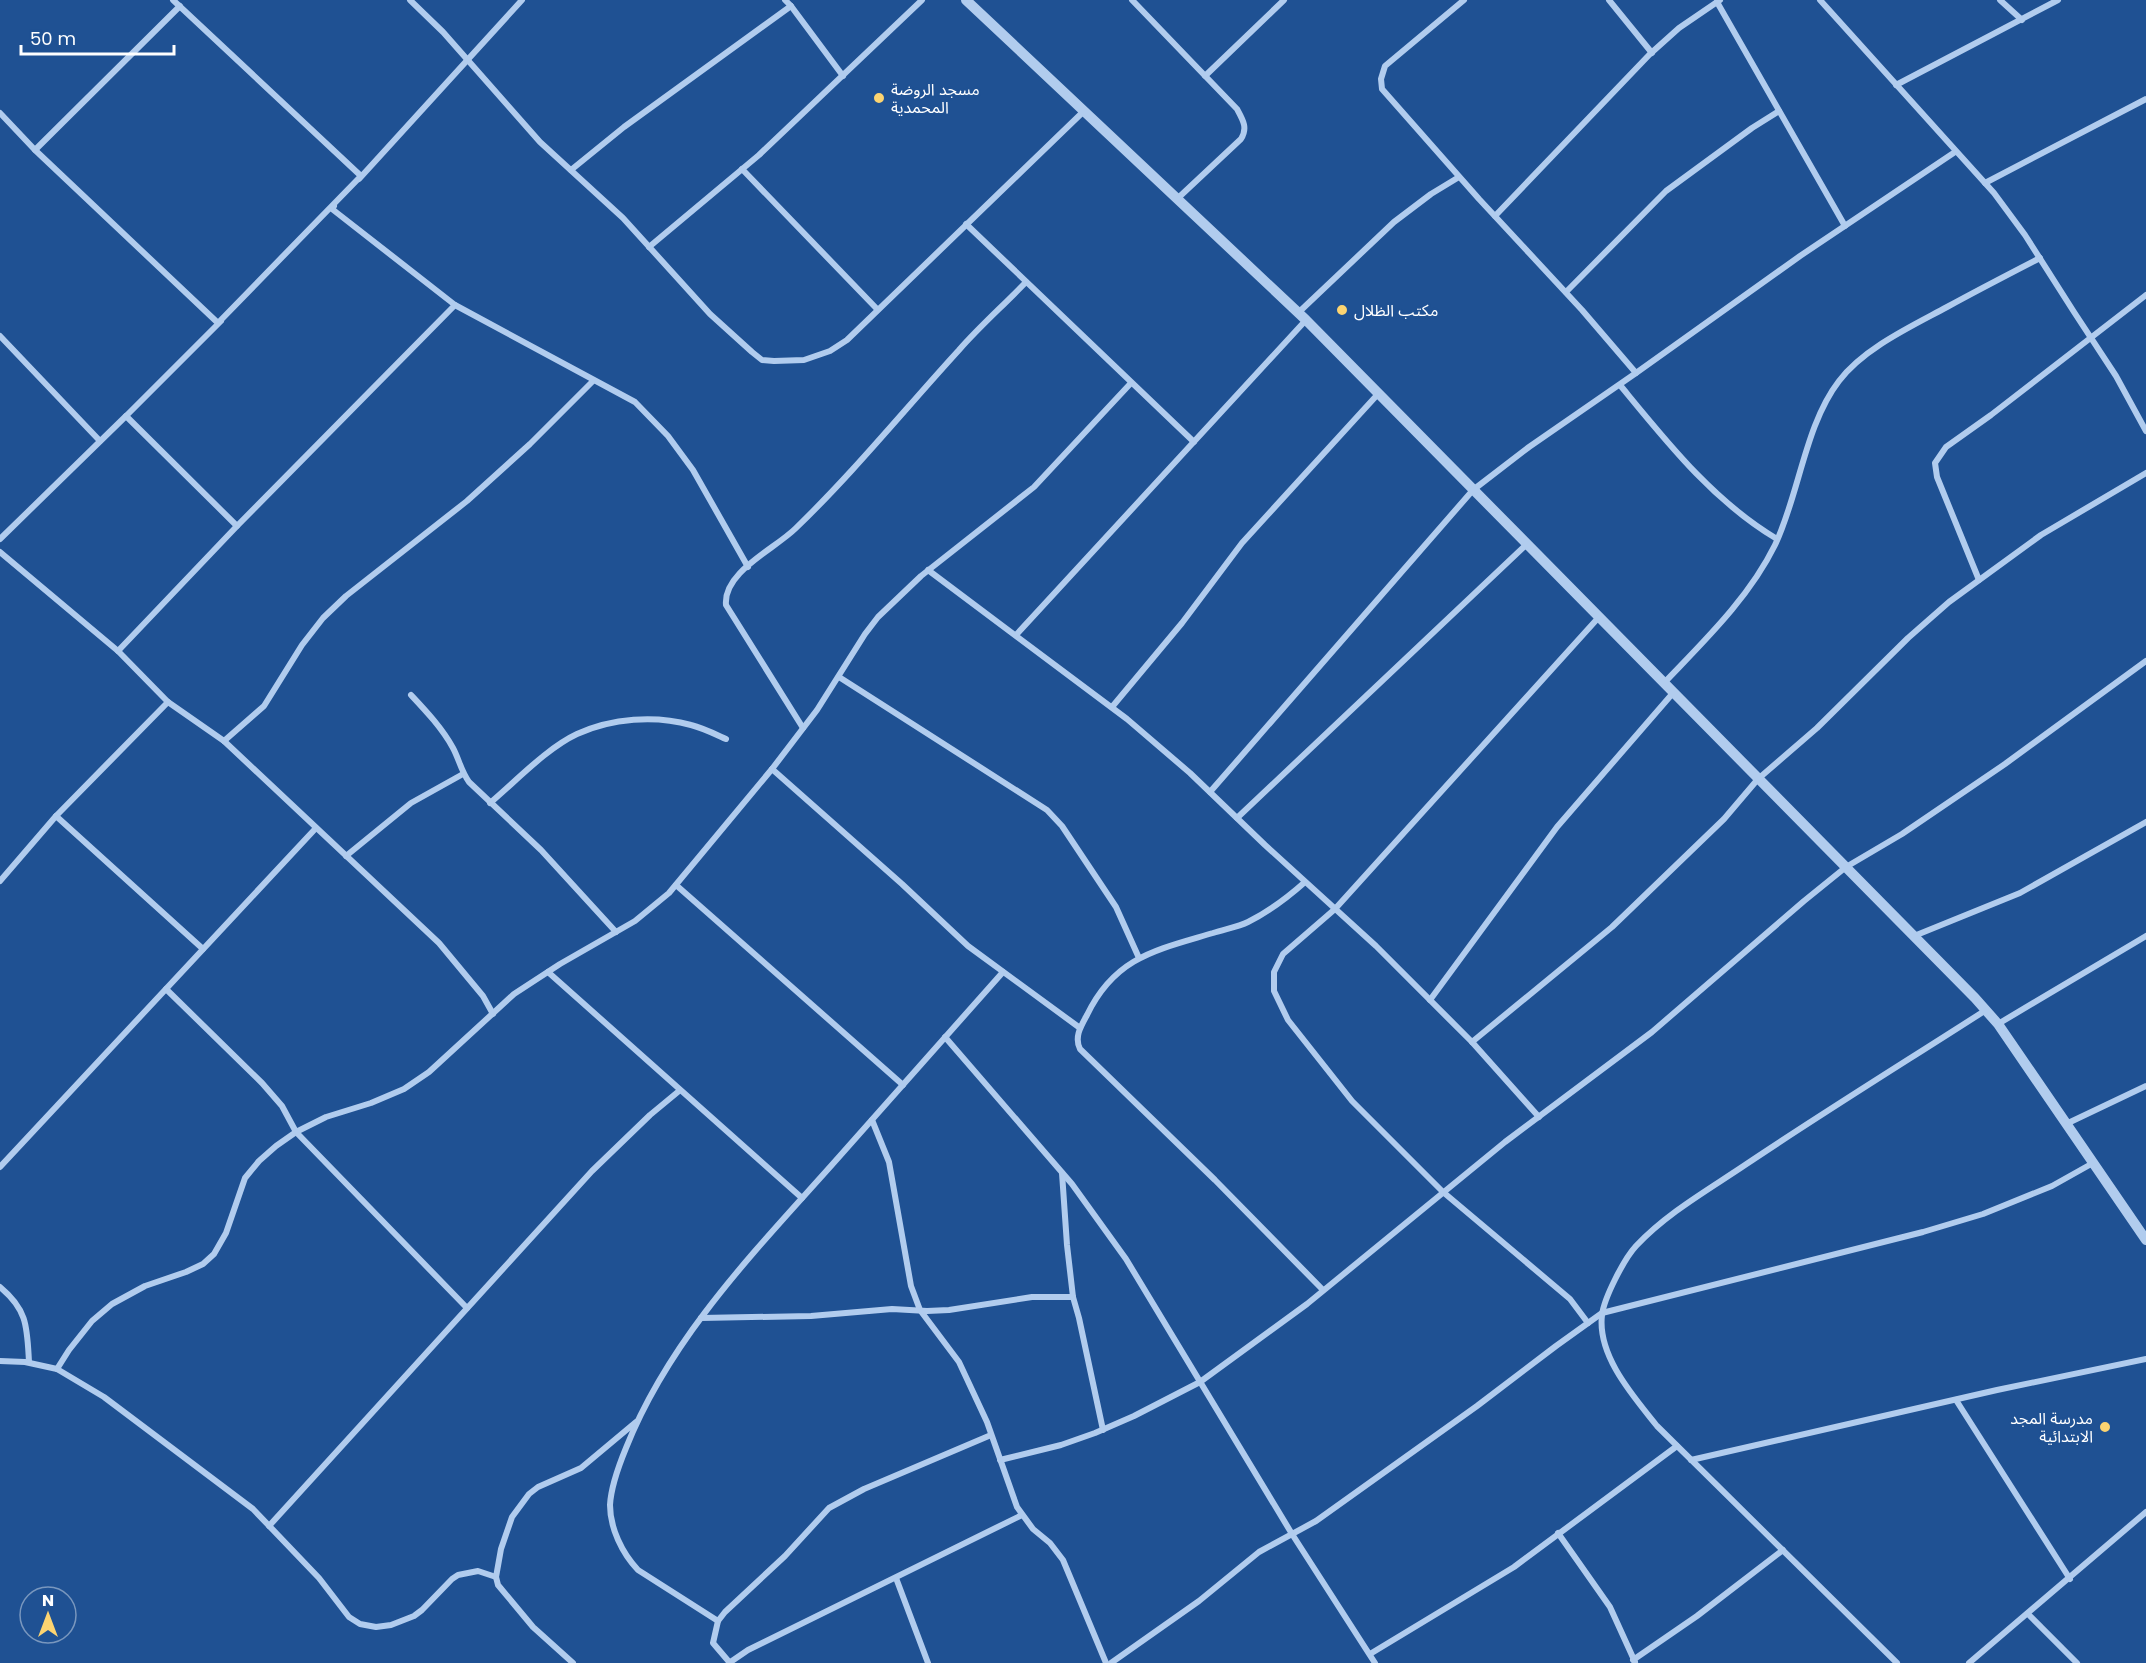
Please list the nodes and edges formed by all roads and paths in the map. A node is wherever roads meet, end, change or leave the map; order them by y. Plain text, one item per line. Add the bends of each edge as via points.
1 (173, 0) edge
2 (410, 0) edge
3 (522, 0) edge
4 (785, 0) edge
5 (922, 0) edge
6 (966, 0) edge
7 (1132, 0) edge
8 (1284, 0) edge
9 (1464, 0) edge
10 (1609, 0) edge
11 (1820, 0) edge
12 (2000, 0) edge
13 (2058, 0) edge
14 (1718, 1) edge
15 (180, 6) junction
16 (791, 6) junction
17 (2022, 20) junction
18 (1652, 53) junction
19 (466, 59) junction
20 (843, 76) junction
21 (1205, 76) junction
22 (1896, 85) junction
23 (2146, 99) edge
24 (1084, 111) junction
25 (1779, 111) junction
26 (0, 114) edge
27 (35, 150) junction
28 (1955, 152) junction
29 (742, 169) junction
30 (571, 171) junction
31 (361, 176) junction
32 (1459, 177) junction
33 (1985, 183) junction
34 (1178, 199) junction
35 (332, 209) junction
36 (1495, 216) junction
37 (966, 224) junction
38 (1845, 226) junction
39 (649, 247) junction
40 (2040, 258) junction
41 (1026, 282) junction
42 (1566, 292) junction
43 (2146, 295) edge
44 (454, 305) junction
45 (877, 309) junction
46 (1302, 316) junction
47 (218, 323) junction
48 (0, 336) edge
49 (2090, 337) junction
50 (1636, 374) junction
51 (593, 381) junction
52 (1131, 383) junction
53 (1620, 385) junction
54 (1378, 394) junction
55 (126, 416) junction
56 (2146, 431) edge
57 (100, 441) junction
58 (1194, 442) junction
59 (2146, 473) edge
60 (1473, 489) junction
61 (237, 526) junction
62 (0, 539) edge
63 (1777, 539) junction
64 (1527, 544) junction
65 (0, 552) edge
66 (748, 567) junction
67 (928, 570) junction
68 (1979, 580) junction
69 (1599, 617) junction
70 (1016, 635) junction
71 (118, 651) junction
72 (2146, 661) edge
73 (839, 677) junction
74 (1664, 683) junction
75 (1673, 693) junction
76 (411, 695) dead end
77 (168, 702) junction
78 (1112, 707) junction
79 (802, 728) junction
80 (726, 739) dead end
81 (224, 741) junction
82 (772, 769) junction
83 (463, 774) junction
84 (1758, 779) junction
85 (1210, 792) junction
86 (490, 804) junction
87 (56, 816) junction
88 (1237, 818) junction
89 (2146, 822) edge
90 (316, 828) junction
91 (346, 856) junction
92 (1846, 867) junction
93 (0, 879) edge
94 (1305, 882) junction
95 (676, 885) junction
96 (1335, 909) junction
97 (616, 932) junction
98 (1914, 936) junction
99 (2146, 936) edge
100 (203, 949) junction
101 (1139, 958) junction
102 (548, 972) junction
103 (1003, 972) junction
104 (166, 988) junction
105 (1430, 1000) junction
106 (1986, 1010) junction
107 (493, 1014) junction
108 (1998, 1024) junction
109 (1080, 1029) junction
110 (945, 1037) junction
111 (1472, 1042) junction
112 (903, 1085) junction
113 (2146, 1086) edge
114 (679, 1091) junction
115 (1539, 1117) junction
116 (872, 1120) junction
117 (2066, 1124) junction
118 (296, 1132) junction
119 (2093, 1163) junction
120 (0, 1167) edge
121 (1062, 1173) junction
122 (1443, 1192) junction
123 (802, 1198) junction
124 (2146, 1240) edge
125 (0, 1287) edge
126 (1323, 1290) junction
127 (1073, 1297) junction
128 (467, 1308) junction
129 (920, 1310) junction
130 (1602, 1313) junction
131 (701, 1318) junction
132 (1588, 1323) junction
133 (2146, 1359) edge
134 (0, 1361) edge
135 (29, 1362) junction
136 (57, 1369) junction
137 (1200, 1382) junction
138 (1956, 1400) junction
139 (636, 1422) junction
140 (1103, 1430) junction
141 (991, 1435) junction
142 (1677, 1446) junction
143 (1000, 1460) junction
144 (1692, 1460) junction
145 (2146, 1512) edge
146 (1022, 1515) junction
147 (269, 1526) junction
148 (1558, 1533) junction
149 (1292, 1534) junction
150 (1783, 1550) junction
151 (496, 1576) junction
152 (896, 1578) junction
153 (2070, 1579) junction
154 (2028, 1614) junction
155 (718, 1621) junction
156 (1370, 1654) junction
157 (1634, 1661) edge
158 (573, 1663) edge
159 (730, 1663) edge
160 (928, 1663) edge
161 (1108, 1663) edge
162 (1376, 1663) edge
163 (1897, 1663) edge
164 (1969, 1663) edge
165 (2077, 1663) edge

1 - 15 street
2 - 19 street
3 - 19 street
4 - 16 street
5 - 20 street
6 - 24 street
7 - 21 street
8 - 21 street
9 - 32 street via 1389,62 1381,79 1386,96
10 - 18 street
11 - 22 street
12 - 17 street
13 - 17 street
14 - 18 street
14 - 25 street
15 - 27 street
15 - 31 street
16 - 20 street
16 - 30 street via 624,127
17 - 22 street
18 - 36 street
19 - 30 street
19 - 31 street
20 - 29 street
21 - 34 street via 1237,109 1245,124 1244,135
22 - 28 street
23 - 33 street
24 - 34 street
24 - 37 street
25 - 38 street
25 - 42 street via 1666,191
26 - 27 street
27 - 47 street
28 - 33 street
28 - 38 street
29 - 39 street
29 - 45 street
30 - 39 street
31 - 35 street
31 - 47 street
32 - 36 street
32 - 46 street via 1394,222
33 - 40 street
34 - 46 street
35 - 44 street
35 - 47 street
36 - 42 street
37 - 41 street
37 - 45 street
38 - 50 street
39 - 45 street via 710,314 762,360 804,360 830,351 847,340
40 - 49 street
40 - 63 street via 1907,328 1876,348 1840,380 1817,424
41 - 52 street
41 - 66 street via 960,348 819,506
42 - 50 street
43 - 49 street
44 - 51 street
44 - 61 street
46 - 54 street
46 - 58 street
47 - 55 street
48 - 57 street
49 - 56 street
49 - 68 street via 1938,457 1937,477
50 - 53 street
51 - 66 street via 635,402 668,436 711,500
51 - 81 street via 467,501 330,611 302,645 264,706
52 - 58 street
52 - 67 street via 1034,487
53 - 60 street
53 - 63 street via 1678,455 1756,526
54 - 60 street
54 - 78 street via 1242,543 1182,624
55 - 57 street
55 - 61 street
57 - 62 street
58 - 70 street
59 - 68 street via 2042,534
60 - 64 street
60 - 85 street
61 - 71 street
63 - 74 street via 1764,565 1727,614
64 - 69 street
64 - 88 street
65 - 71 street
66 - 79 street via 731,582 726,605
67 - 70 street
67 - 73 street via 878,617
68 - 84 street via 1908,638 1810,735
69 - 74 street
69 - 96 street
70 - 78 street
71 - 77 street
72 - 92 street via 2005,764
73 - 79 street
73 - 101 street via 1047,810 1116,907
74 - 75 street
75 - 84 street
75 - 105 street via 1557,827
76 - 83 street via 446,736
77 - 81 street
77 - 87 street
78 - 85 street
79 - 82 street
80 - 86 street via 691,725 658,719 606,724 577,734 542,758
81 - 90 street
82 - 95 street
82 - 103 street via 968,946
83 - 86 street
83 - 91 street via 411,804
84 - 92 street
84 - 111 street via 1724,819 1612,927
85 - 88 street
86 - 97 street via 541,849
87 - 93 street
87 - 100 street
88 - 94 street
89 - 98 street via 2020,893
90 - 91 street
90 - 100 street
91 - 107 street via 439,943
92 - 98 street
92 - 115 street via 1652,1032
94 - 96 street
94 - 101 street via 1246,923
95 - 97 street via 635,921
95 - 112 street
96 - 105 street
96 - 122 street via 1283,954 1274,972 1274,991 1288,1020 1352,1101
97 - 102 street
98 - 106 street
99 - 108 street
100 - 104 street
101 - 109 street via 1104,985
102 - 107 street via 514,994
102 - 114 street
103 - 109 street
103 - 110 street
104 - 118 street via 262,1083 282,1106
104 - 120 street
105 - 111 street
106 - 108 street
106 - 130 street via 1660,1223 1623,1265
107 - 118 street via 429,1072 404,1089
108 - 117 street
109 - 126 street via 1080,1049
110 - 112 street
110 - 121 street
111 - 115 street
112 - 116 street
113 - 117 street
114 - 123 street
114 - 128 street via 592,1171
115 - 122 street
116 - 123 street
116 - 129 street via 889,1162 911,1286
117 - 119 street
118 - 128 street
118 - 136 street via 259,1161 245,1178 226,1233 214,1254 203,1264 145,1286 112,1304 92,1321
119 - 124 street
119 - 130 street via 2052,1186 1983,1214
121 - 127 street
121 - 137 street via 1126,1259
122 - 126 street
122 - 132 street via 1570,1299
123 - 131 street
125 - 135 street via 25,1318
126 - 137 street
127 - 129 street via 1032,1297 949,1310
127 - 140 street
128 - 147 street
129 - 131 street
129 - 141 street via 959,1362
130 - 132 street
130 - 142 street via 1607,1348 1619,1375
131 - 139 street
132 - 149 street via 1316,1521
133 - 138 street
134 - 135 street
135 - 136 street
136 - 147 street via 104,1397 253,1509
137 - 140 street
137 - 149 street
138 - 144 street
138 - 153 street
139 - 151 street via 581,1468 529,1494 507,1528
139 - 155 street via 620,1462 610,1503 620,1545 638,1570
140 - 143 street
141 - 143 street
141 - 155 street via 829,1508
142 - 144 street
142 - 148 street
143 - 146 street
144 - 150 street
145 - 153 street
146 - 152 street
146 - 161 street via 1063,1560
147 - 151 street via 319,1578 349,1617 367,1626 391,1625 414,1616 458,1575 478,1572
148 - 156 street via 1514,1568
148 - 157 street via 1610,1607
149 - 156 street
149 - 161 street via 1260,1552 1199,1601
150 - 157 street
150 - 163 street
151 - 158 street via 502,1592
152 - 159 street via 748,1650
152 - 160 street
153 - 154 street
154 - 164 street
154 - 165 street
155 - 159 street via 713,1643
156 - 162 street

